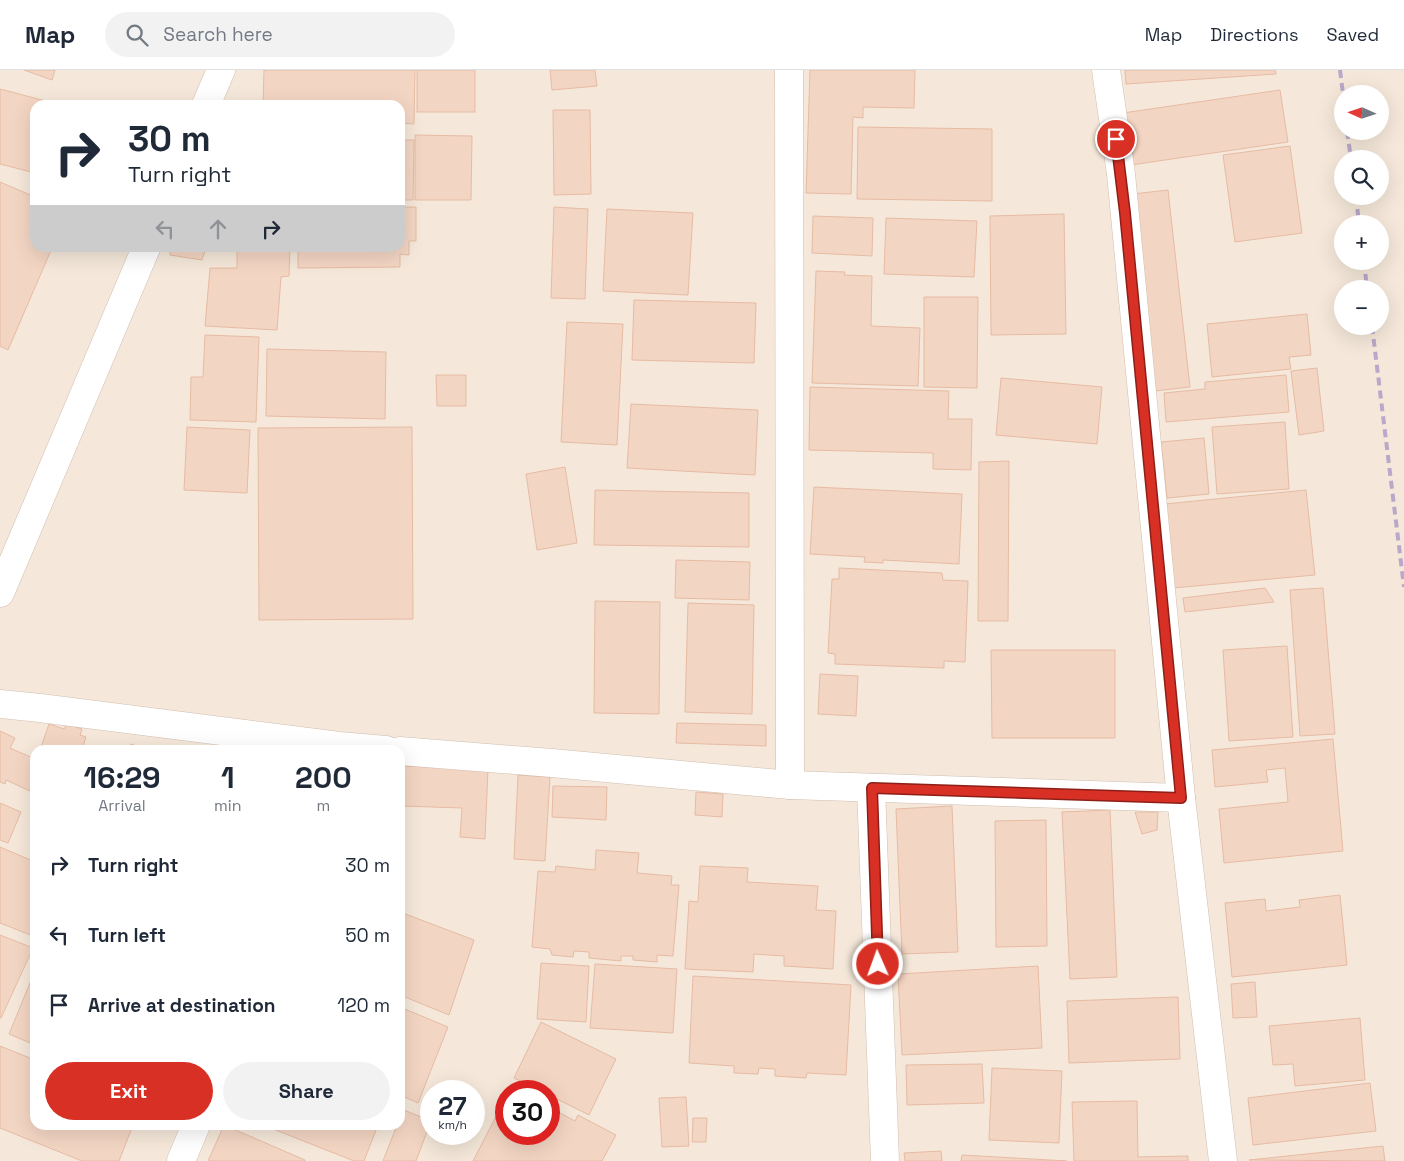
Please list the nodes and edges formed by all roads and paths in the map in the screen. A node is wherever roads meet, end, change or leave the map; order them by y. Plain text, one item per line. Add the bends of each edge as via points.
1 (221, 70) edge
2 (789, 70) edge
3 (1106, 70) edge
4 (208, 100) edge
5 (144, 252) edge
6 (0, 593) edge
7 (0, 704) edge
8 (316, 745) edge
9 (405, 751) edge
10 (790, 785) junction
11 (872, 788) junction
12 (1181, 798) junction
13 (194, 1130) edge
14 (181, 1161) edge
15 (885, 1161) edge
16 (1223, 1161) edge

1 - 4 street
2 - 10 street
3 - 12 street via 1121,174
5 - 6 street
7 - 8 street
9 - 10 street
10 - 11 street
11 - 12 street
11 - 15 street
12 - 16 street
13 - 14 street

